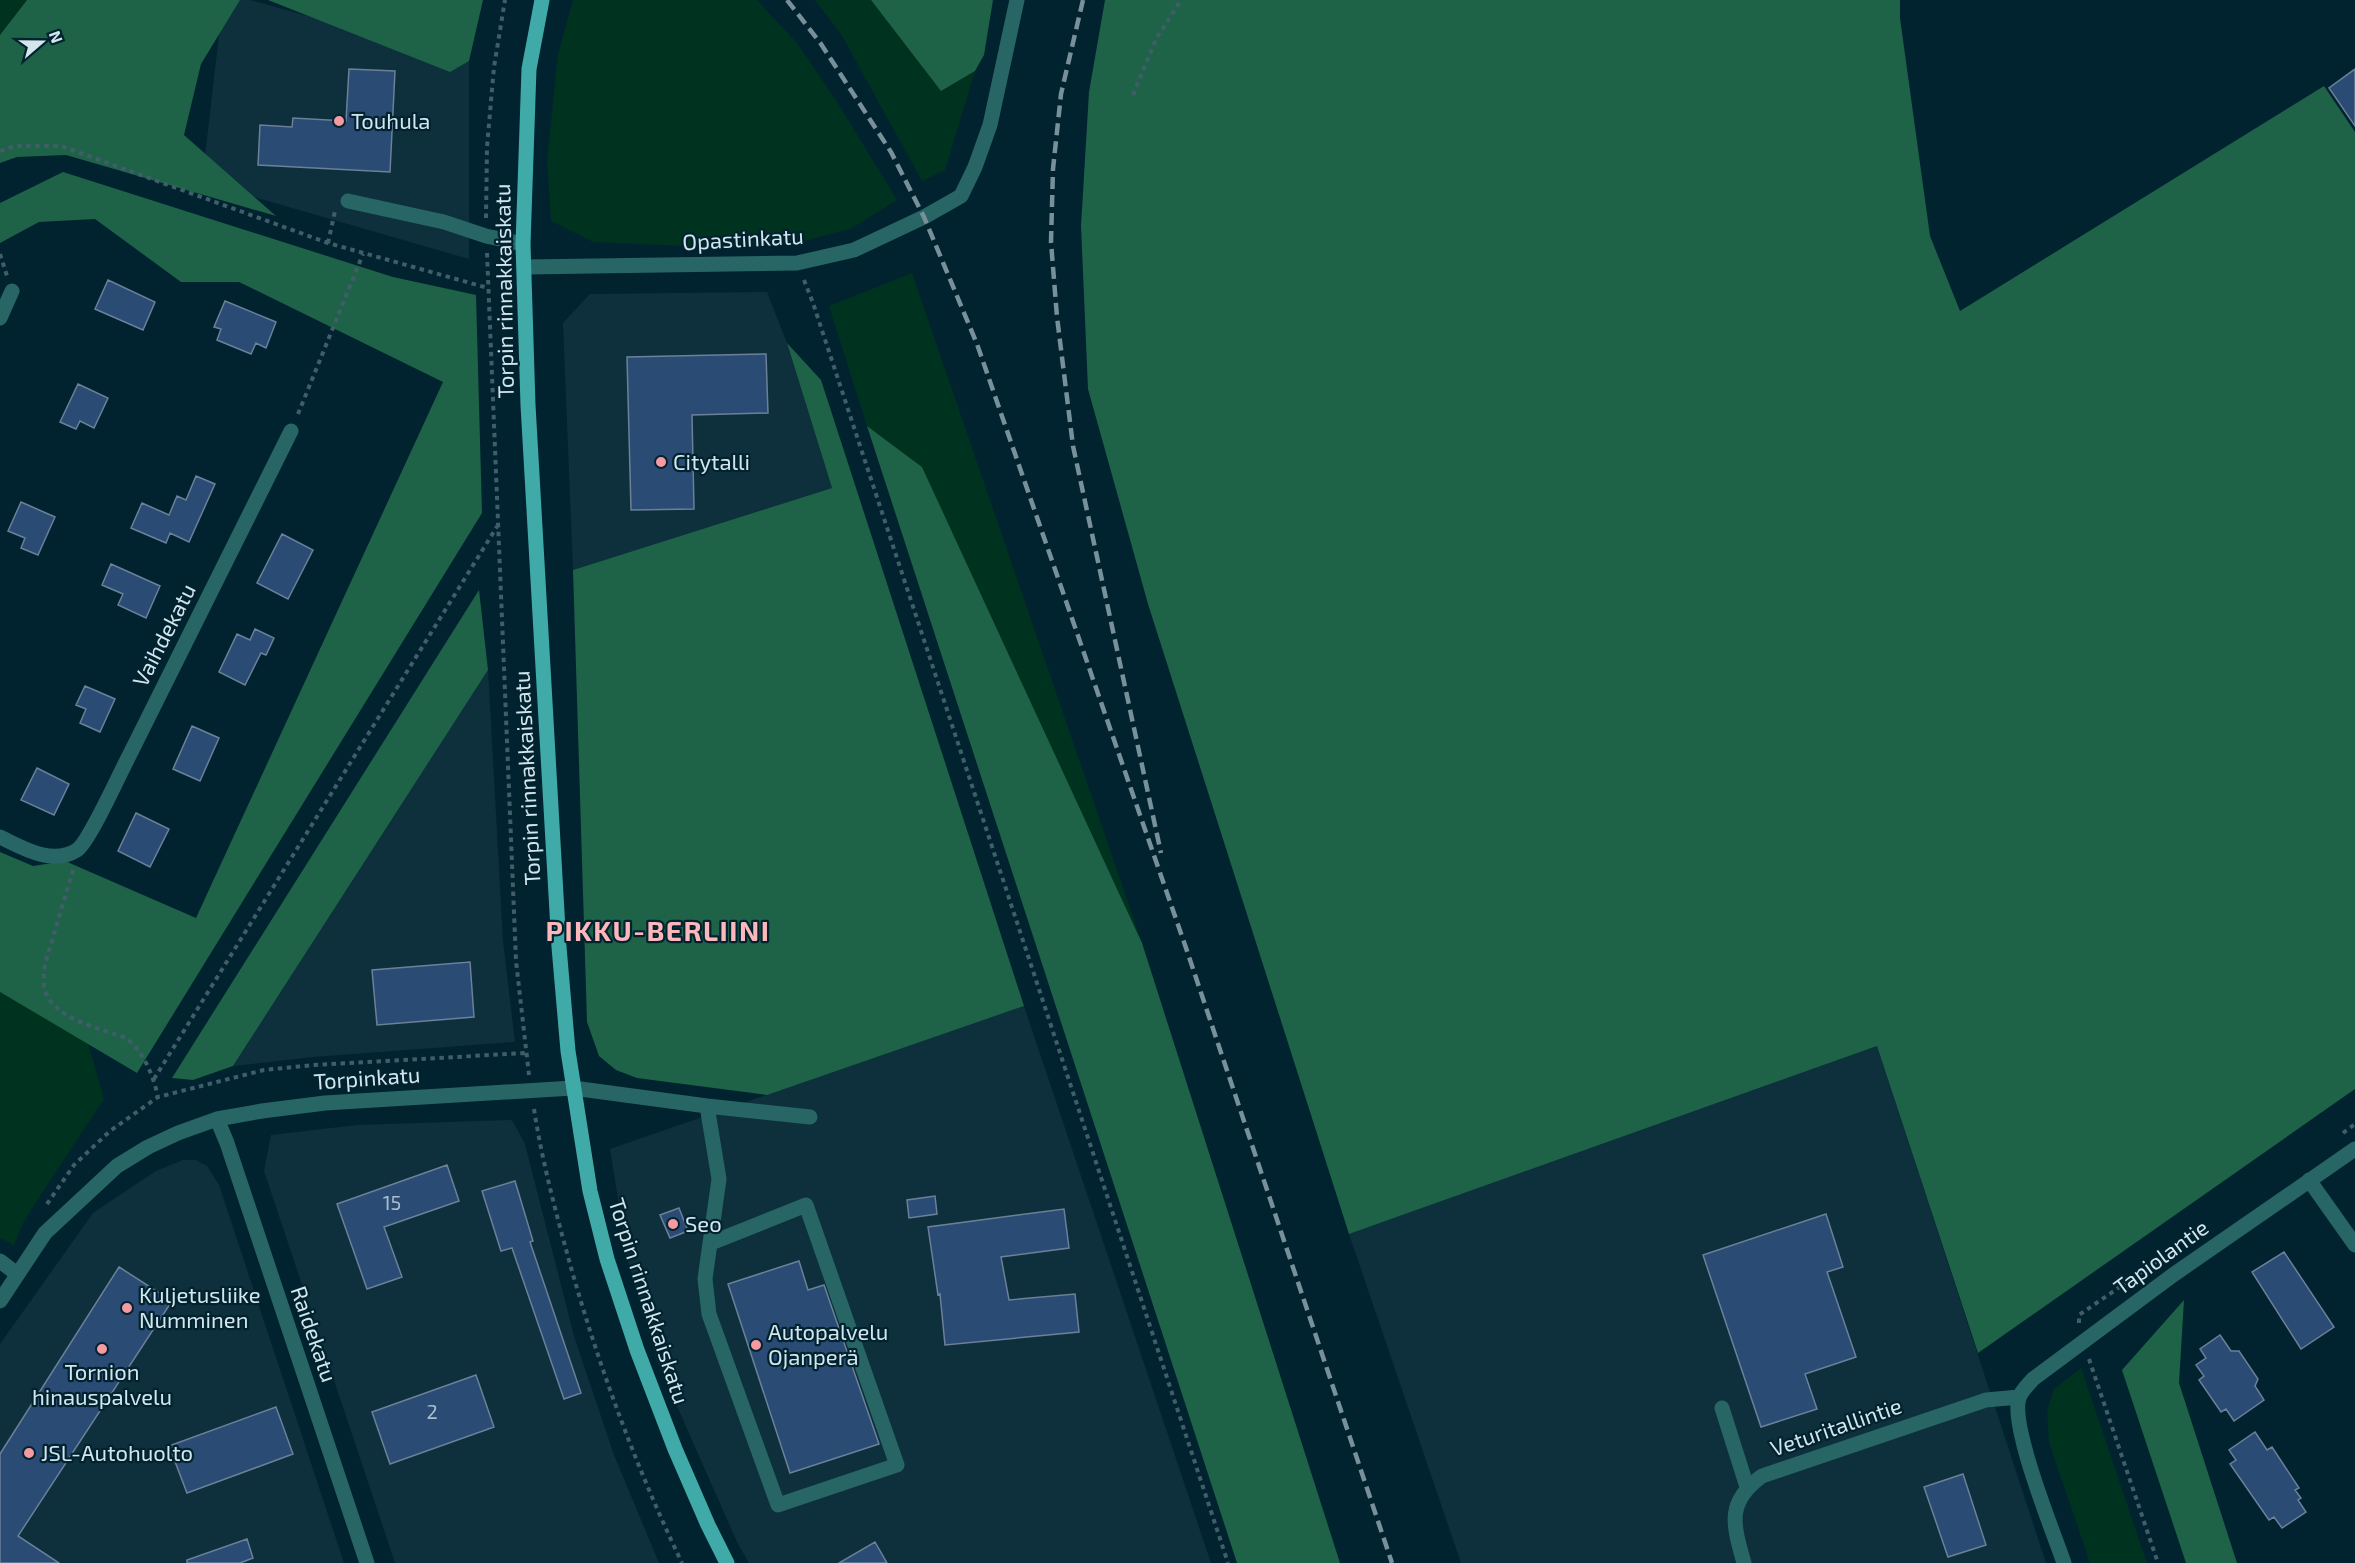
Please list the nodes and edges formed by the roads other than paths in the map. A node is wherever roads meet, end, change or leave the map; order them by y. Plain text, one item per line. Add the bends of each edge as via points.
1 (542, 0) edge
2 (1017, 0) edge
3 (348, 201) road end
4 (523, 244) junction
5 (525, 267) junction
6 (12, 291) dead end
7 (0, 318) edge
8 (291, 431) road end
9 (0, 837) edge
10 (573, 1088) junction
11 (707, 1106) junction
12 (810, 1117) dead end
13 (217, 1119) junction
14 (2355, 1149) edge
15 (2309, 1180) junction
16 (711, 1243) junction
17 (2355, 1245) edge
18 (0, 1261) edge
19 (17, 1274) junction
20 (0, 1301) edge
21 (2019, 1397) junction
22 (1722, 1408) dead end
23 (1747, 1487) junction
24 (367, 1563) edge
25 (727, 1563) edge
26 (1744, 1563) edge
27 (2064, 1563) edge

1 - 4 main road, Torpin rinnakkaiskatu via 529,69
2 - 5 street, Opastinkatu via 990,125 975,167 961,196 924,218 854,250 797,262
3 - 4 street
4 - 5 main road, Torpin rinnakkaiskatu
5 - 10 main road, Torpin rinnakkaiskatu via 528,405 557,923
6 - 7 street
8 - 9 street, Vaihdekatu via 124,766 75,850 38,855
10 - 11 street, Torpinkatu
10 - 13 street, Torpinkatu via 325,1103
10 - 25 main road, Torpin rinnakkaiskatu via 590,1191 607,1259 675,1449
11 - 12 street, Torpinkatu
11 - 16 street via 719,1179
13 - 19 street, Torpinkatu via 148,1147 117,1166 45,1233
13 - 24 street, Raidekatu
14 - 15 street, Tapiolantie
15 - 17 street
15 - 21 street, Tapiolantie via 2032,1379
16 - 16 street via 806,1205 897,1465 778,1505 709,1314 705,1279
18 - 19 street
19 - 20 street, Torpinkatu
21 - 23 street, Veturitallintie via 1986,1400 1762,1476
21 - 27 street via 2022,1440
22 - 23 street
23 - 26 street via 1735,1507 1736,1536

